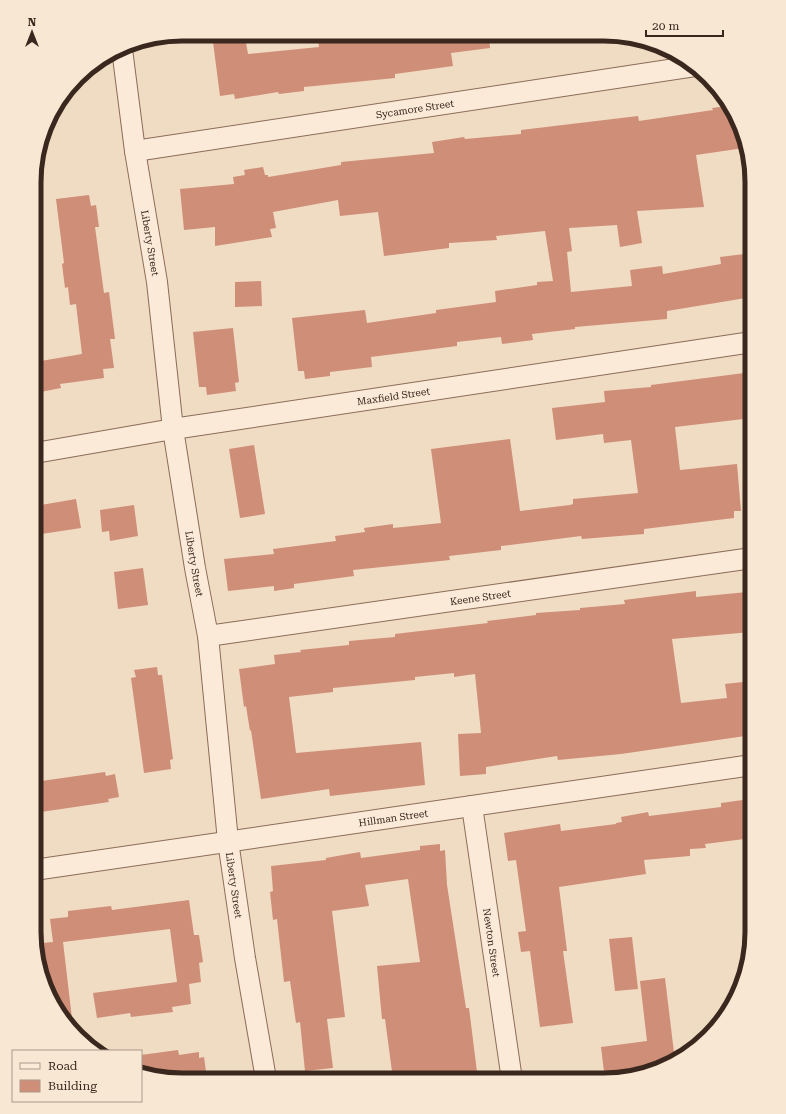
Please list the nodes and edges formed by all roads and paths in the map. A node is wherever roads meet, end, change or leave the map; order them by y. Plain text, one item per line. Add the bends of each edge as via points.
1 (123, 55) edge
2 (686, 67) edge
3 (135, 151) junction
4 (745, 343) edge
5 (173, 429) junction
6 (41, 452) edge
7 (745, 559) edge
8 (208, 636) junction
9 (745, 766) edge
10 (472, 806) junction
11 (228, 841) junction
12 (41, 869) edge
13 (265, 1073) edge
14 (511, 1073) edge

1 - 3 street, Liberty Street
2 - 3 street, Sycamore Street
3 - 5 street, Liberty Street via 157,282
4 - 5 street, Maxfield Street
5 - 6 street, Maxfield Street
5 - 8 street, Liberty Street
7 - 8 street, Keene Street
8 - 11 street, Liberty Street
9 - 10 street, Hillman Street
10 - 11 street, Hillman Street
10 - 14 street, Newton Street
11 - 12 street, Hillman Street
11 - 13 street, Liberty Street

